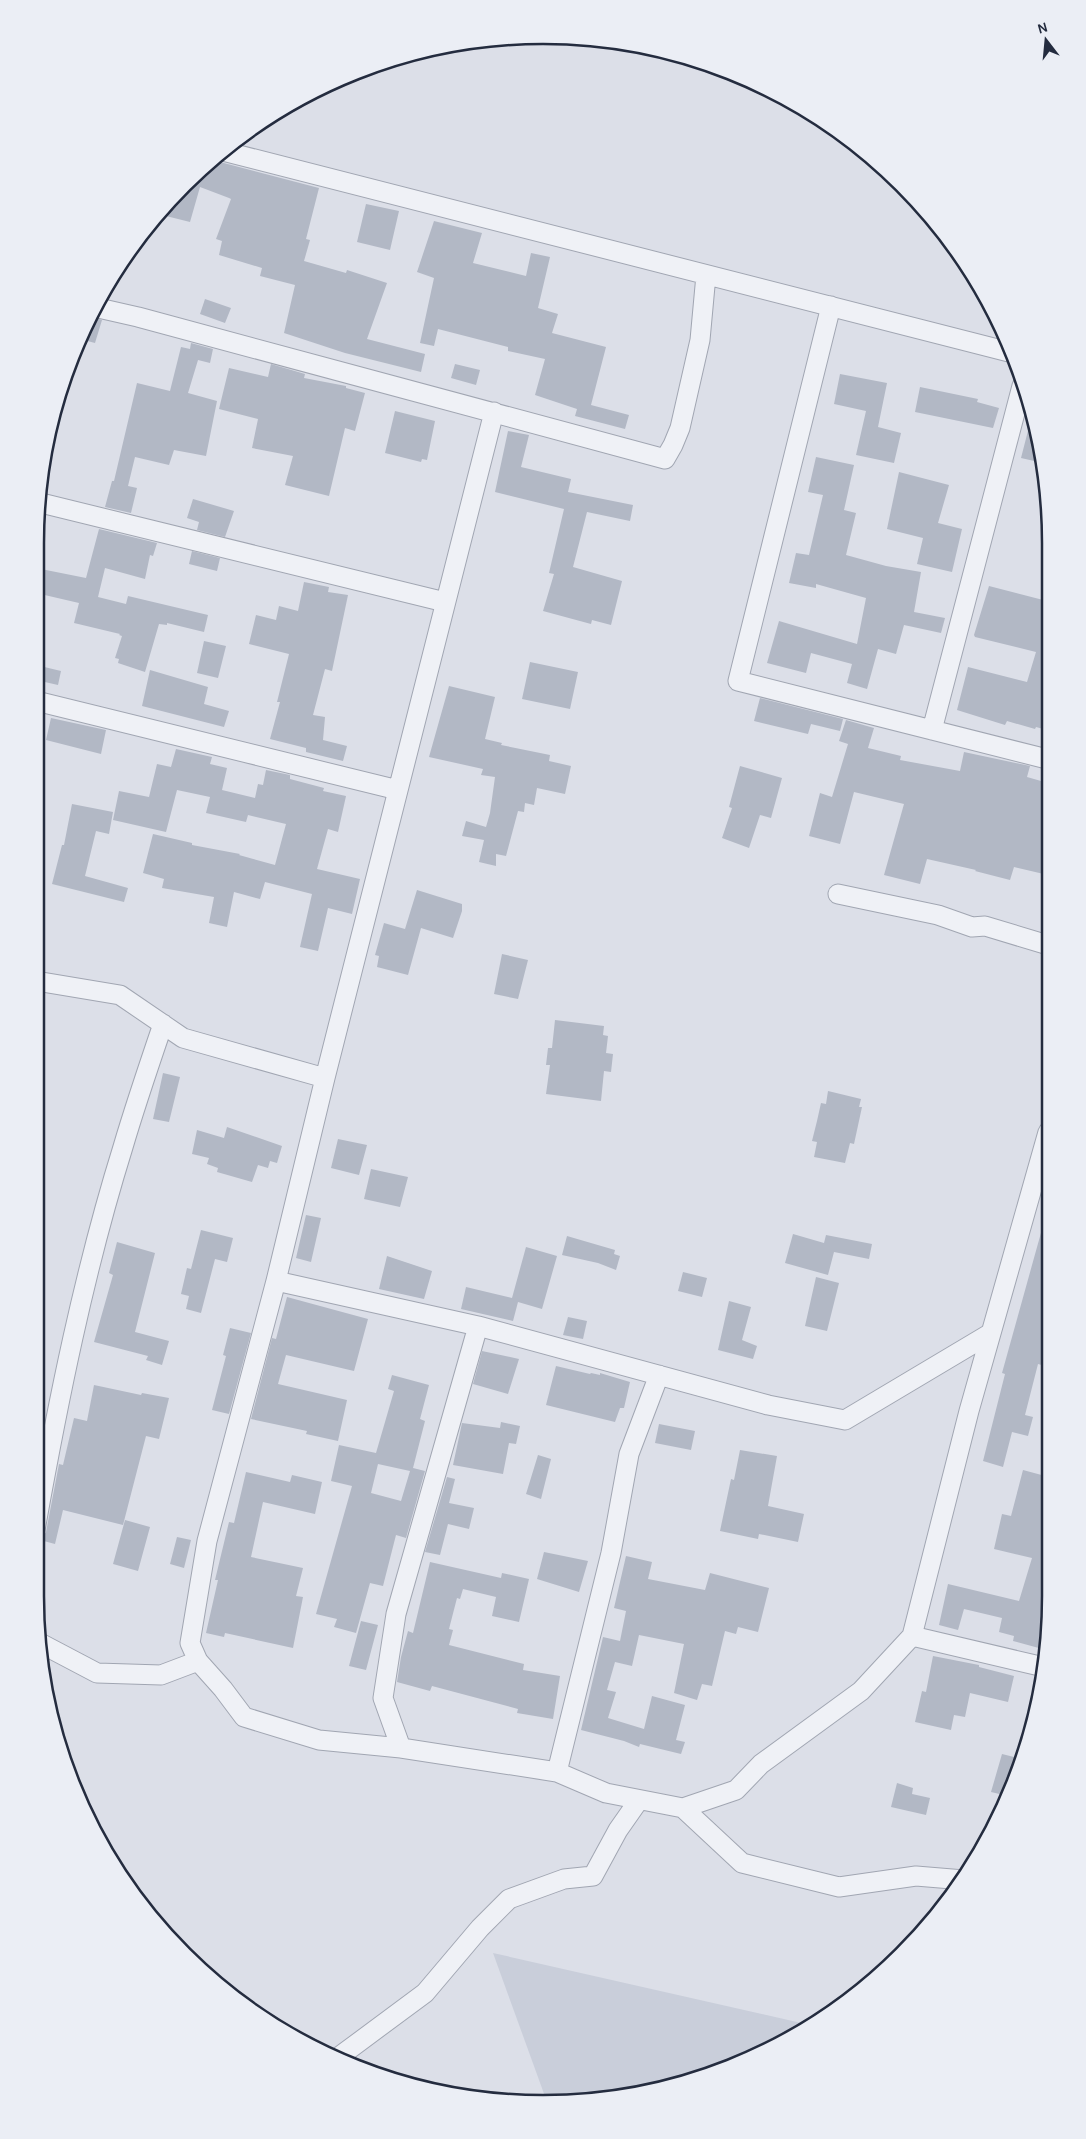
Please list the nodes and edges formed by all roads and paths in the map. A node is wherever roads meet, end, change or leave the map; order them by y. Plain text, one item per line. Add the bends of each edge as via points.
1 (233, 152) edge
2 (706, 275) junction
3 (831, 306) junction
4 (102, 309) edge
5 (1003, 351) edge
6 (1020, 395) edge
7 (494, 412) junction
8 (46, 504) edge
9 (445, 602) junction
10 (44, 704) edge
11 (932, 730) junction
12 (1042, 758) edge
13 (398, 790) junction
14 (838, 894) dead end
15 (1042, 943) edge
16 (44, 982) edge
17 (163, 1024) junction
18 (325, 1078) junction
19 (1042, 1154) edge
20 (276, 1281) junction
21 (478, 1326) junction
22 (992, 1333) junction
23 (660, 1375) junction
24 (44, 1481) edge
25 (912, 1636) junction
26 (47, 1646) edge
27 (198, 1661) junction
28 (1037, 1665) edge
29 (401, 1748) junction
30 (557, 1772) junction
31 (639, 1800) junction
32 (683, 1808) junction
33 (954, 1879) edge
34 (344, 2053) edge

1 - 2 street
2 - 3 street
2 - 7 street via 700,340 680,428 665,459
3 - 5 street
3 - 11 street via 738,681
4 - 7 street
6 - 11 street
7 - 9 street
8 - 9 street
9 - 13 street
10 - 13 street
11 - 12 street
13 - 18 street
14 - 15 street via 938,915 972,928 985,926
16 - 17 street via 120,995
17 - 18 street via 183,1038
17 - 24 street via 122,1148 90,1266
18 - 20 street
19 - 22 street
20 - 21 street
20 - 27 street via 207,1540 190,1643
21 - 23 street
21 - 29 street via 396,1614 383,1698
22 - 23 street via 845,1420 768,1405
22 - 25 street
23 - 30 street via 629,1454 611,1553
25 - 28 street
25 - 32 street via 861,1691 761,1764 736,1790
26 - 27 street via 98,1673 161,1675
27 - 29 street via 244,1717 319,1740
29 - 30 street
30 - 31 street via 606,1793
31 - 32 street
31 - 34 street via 593,1876 564,1879 509,1899 480,1928 426,1993
32 - 33 street via 742,1862 839,1887 916,1876

